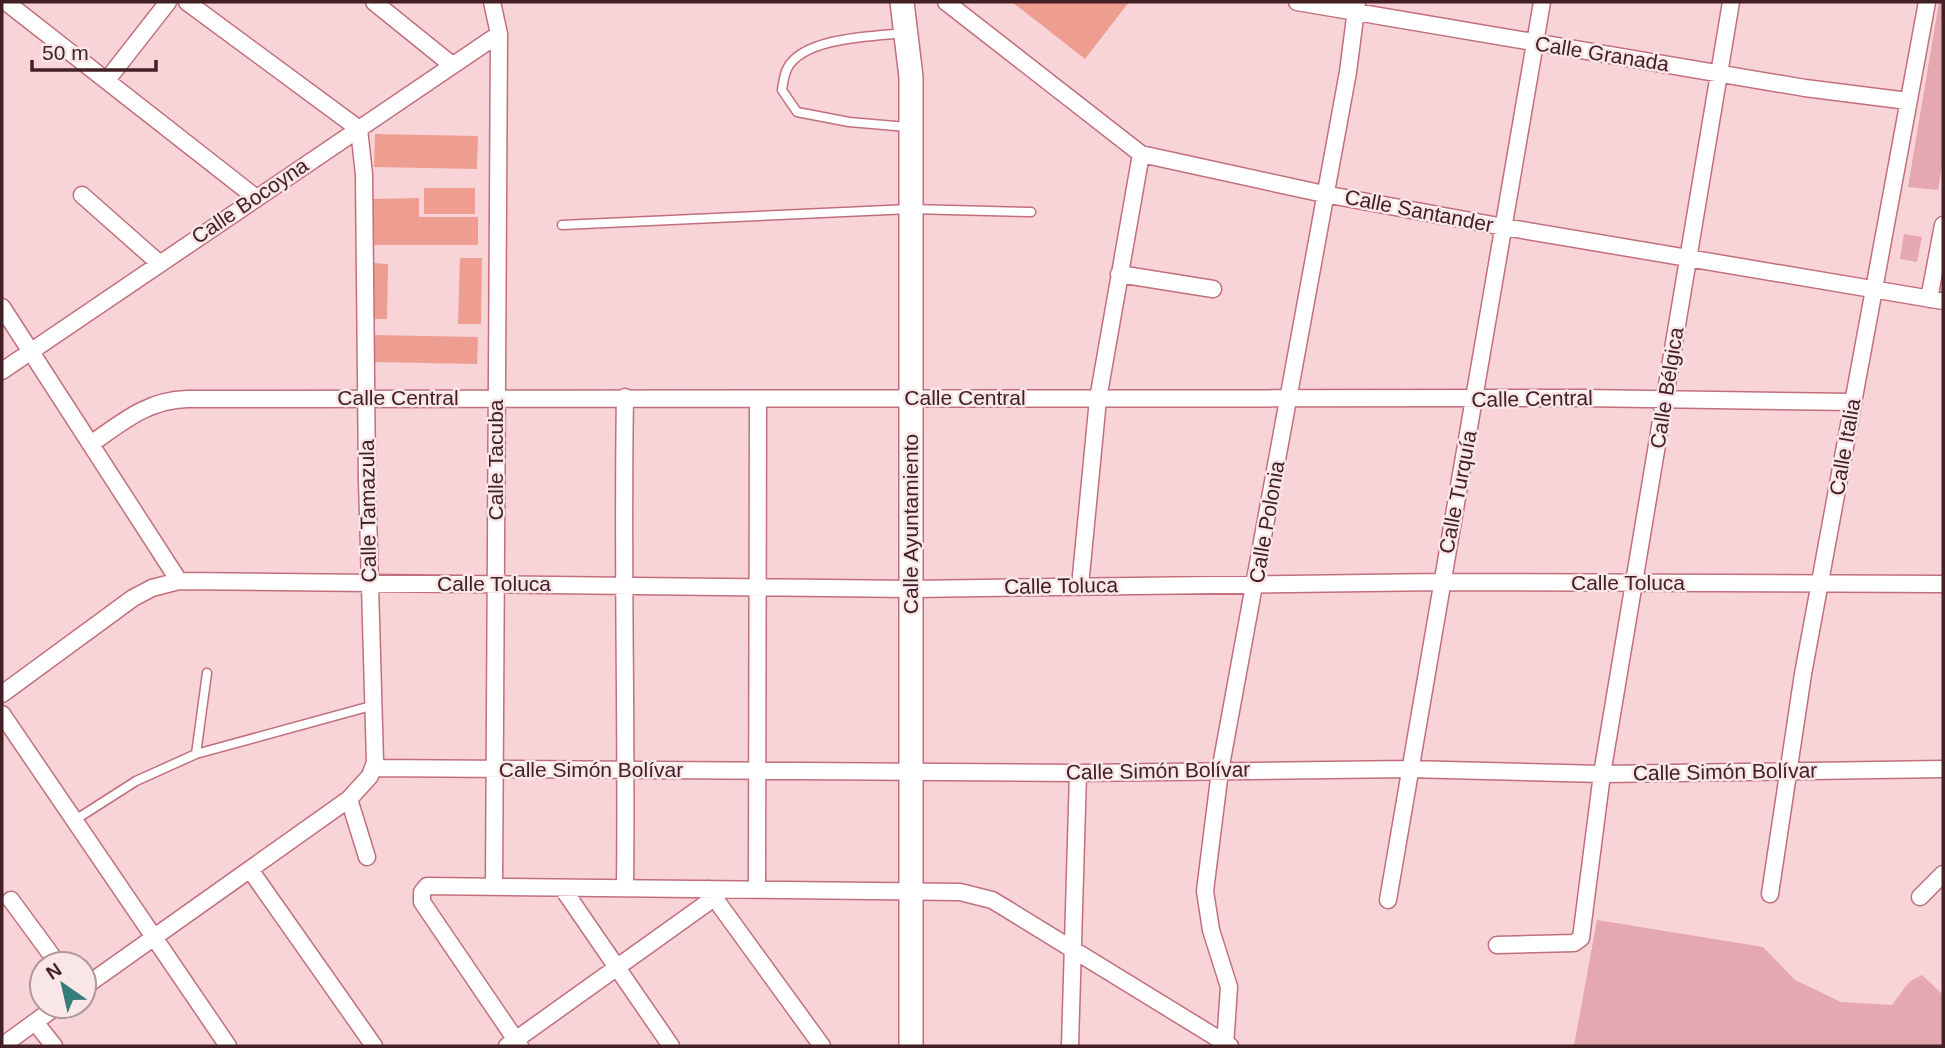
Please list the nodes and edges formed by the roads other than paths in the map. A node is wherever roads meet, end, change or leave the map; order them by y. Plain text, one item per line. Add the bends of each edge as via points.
1 (6, 2) edge
2 (167, 2) edge
3 (187, 2) edge
4 (374, 2) edge
5 (492, 2) edge
6 (902, 2) edge
7 (946, 2) edge
8 (1297, 2) edge
9 (1542, 2) edge
10 (1731, 2) edge
11 (1927, 2) edge
12 (1356, 7) edge
13 (908, 33) junction
14 (499, 34) junction
15 (1536, 43) junction
16 (452, 65) junction
17 (1721, 72) junction
18 (107, 80) junction
19 (1909, 101) junction
20 (910, 127) junction
21 (359, 129) junction
22 (1141, 154) junction
23 (1324, 194) junction
24 (82, 195) dead end
25 (256, 197) junction
26 (909, 209) junction
27 (1031, 212) dead end
28 (562, 225) dead end
29 (1943, 225) edge
30 (1504, 227) junction
31 (1689, 257) junction
32 (159, 263) junction
33 (1119, 274) junction
34 (1213, 289) dead end
35 (1876, 290) junction
36 (1936, 300) edge
37 (2, 307) edge
38 (31, 351) junction
39 (2, 371) edge
40 (625, 397) junction
41 (366, 398) junction
42 (497, 398) junction
43 (911, 398) junction
44 (1290, 398) junction
45 (1665, 398) junction
46 (758, 399) junction
47 (1098, 399) junction
48 (1476, 399) junction
49 (1852, 402) junction
50 (91, 444) junction
51 (179, 581) junction
52 (1441, 582) junction
53 (1633, 582) junction
54 (370, 583) junction
55 (495, 583) junction
56 (1255, 584) junction
57 (1943, 584) edge
58 (622, 585) junction
59 (1820, 585) junction
60 (1080, 586) junction
61 (755, 587) junction
62 (911, 589) junction
63 (207, 673) dead end
64 (2, 694) edge
65 (371, 706) junction
66 (2, 715) edge
67 (196, 754) junction
68 (374, 768) junction
69 (1408, 769) junction
70 (1943, 769) edge
71 (494, 770) junction
72 (626, 770) junction
73 (912, 770) junction
74 (1788, 770) junction
75 (757, 771) junction
76 (1220, 771) junction
77 (1078, 773) junction
78 (1602, 774) junction
79 (349, 799) junction
80 (75, 820) junction
81 (367, 857) dead end
82 (251, 871) junction
83 (1943, 874) edge
84 (494, 886) junction
85 (625, 887) junction
86 (563, 889) junction
87 (757, 889) junction
88 (914, 892) junction
89 (711, 893) junction
90 (1770, 894) dead end
91 (1920, 897) dead end
92 (11, 900) dead end
93 (1388, 900) dead end
94 (155, 938) junction
95 (1497, 946) dead end
96 (48, 950) edge
97 (1073, 953) junction
98 (615, 968) junction
99 (98, 977) edge
100 (38, 1020) edge
101 (35, 1022) junction
102 (514, 1044) edge
103 (1227, 1045) edge
104 (2, 1046) edge
105 (54, 1046) edge
106 (228, 1046) edge
107 (374, 1046) edge
108 (670, 1046) edge
109 (822, 1046) edge
110 (911, 1046) edge
111 (1070, 1046) edge

1 - 18 street
2 - 18 street
3 - 21 street
4 - 16 street
5 - 14 street, Calle Tacuba
6 - 13 main road, Calle Ayuntamiento
7 - 22 street, Calle Santander
8 - 12 street, Calle Granada
9 - 15 street, Calle Turquía
10 - 17 street, Calle Bélgica
11 - 19 street, Calle Italia
12 - 15 street, Calle Granada
12 - 23 street, Calle Polonia
13 - 20 main road, Calle Ayuntamiento
13 - 20 lane via 845,39 805,51 787,67 782,90 797,112
14 - 16 street, Calle Bocoyna
14 - 42 street, Calle Tacuba
15 - 17 street, Calle Granada
15 - 30 street, Calle Turquía
16 - 21 street, Calle Bocoyna
17 - 19 street, Calle Granada
17 - 31 street, Calle Bélgica
18 - 25 street
19 - 35 street, Calle Italia
20 - 26 main road, Calle Ayuntamiento
21 - 25 street, Calle Bocoyna
21 - 41 street, Calle Tamazula via 364,174
22 - 23 street, Calle Santander
22 - 33 street
23 - 30 street, Calle Santander
23 - 44 street, Calle Polonia
24 - 32 street
25 - 32 street, Calle Bocoyna
26 - 27 lane
26 - 28 lane
26 - 43 main road, Calle Ayuntamiento
29 - 36 street
30 - 31 street, Calle Santander
30 - 48 street, Calle Turquía
31 - 35 street, Calle Santander
31 - 45 street, Calle Bélgica
32 - 38 street, Calle Bocoyna
33 - 34 street
33 - 47 street
35 - 36 street, Calle Santander
35 - 49 street, Calle Italia
37 - 38 street
38 - 39 street, Calle Bocoyna
38 - 50 street
40 - 42 street, Calle Central
40 - 46 street, Calle Central
40 - 58 street
41 - 42 street, Calle Central
41 - 50 street, Calle Central via 172,399 140,410
41 - 54 street, Calle Tamazula
42 - 55 street, Calle Tacuba
43 - 46 street, Calle Central
43 - 47 street, Calle Central
43 - 62 main road, Calle Ayuntamiento
44 - 47 street, Calle Central
44 - 48 street, Calle Central
44 - 56 street, Calle Polonia
45 - 48 street, Calle Central
45 - 49 street, Calle Central
45 - 53 street, Calle Bélgica
46 - 61 street
47 - 60 street
48 - 52 street, Calle Turquía
49 - 59 street, Calle Italia
50 - 51 street
51 - 54 street, Calle Toluca
51 - 64 street, Calle Toluca via 133,598
52 - 53 street, Calle Toluca
52 - 56 street, Calle Toluca
52 - 69 street, Calle Turquía
53 - 59 street, Calle Toluca
53 - 78 street, Calle Bélgica
54 - 55 street, Calle Toluca
54 - 65 street, Calle Tamazula
55 - 58 street, Calle Toluca
55 - 71 street, Calle Tacuba
56 - 60 street, Calle Toluca
56 - 76 street, Calle Polonia
57 - 59 street, Calle Toluca
58 - 61 street, Calle Toluca
58 - 72 street
59 - 74 street, Calle Italia
60 - 62 street, Calle Toluca
61 - 62 street, Calle Toluca
61 - 75 street
62 - 73 main road, Calle Ayuntamiento
63 - 67 lane
65 - 67 lane
65 - 68 street, Calle Tamazula
66 - 80 street
67 - 80 lane via 136,780
68 - 71 street, Calle Simón Bolívar
68 - 79 street
69 - 76 street, Calle Simón Bolívar
69 - 78 street, Calle Simón Bolívar
69 - 93 street, Calle Turquía
70 - 74 street, Calle Simón Bolívar
71 - 72 street, Calle Simón Bolívar
71 - 84 street, Calle Tacuba
72 - 75 street, Calle Simón Bolívar
72 - 85 street
73 - 75 street, Calle Simón Bolívar
73 - 77 street, Calle Simón Bolívar
73 - 88 main road, Calle Ayuntamiento
74 - 78 street, Calle Simón Bolívar
74 - 90 street, Calle Italia
75 - 87 street
76 - 77 street, Calle Simón Bolívar
76 - 103 street, Calle Polonia via 1205,891 1229,987
77 - 97 street
78 - 95 street, Calle Bélgica via 1581,937 1574,943
79 - 81 street
79 - 82 street
80 - 94 street
82 - 94 street
82 - 107 street
83 - 91 street
84 - 86 street
84 - 102 street via 431,884 422,892 422,902
85 - 86 street
85 - 89 street
86 - 98 street
87 - 88 street
87 - 89 street
88 - 97 street via 960,892 992,900
88 - 110 main road, Calle Ayuntamiento
89 - 98 street
89 - 109 street
92 - 96 street
94 - 99 street
94 - 106 street
97 - 103 street
97 - 111 street
98 - 102 street
98 - 108 street
100 - 101 street
101 - 104 street
101 - 105 street

